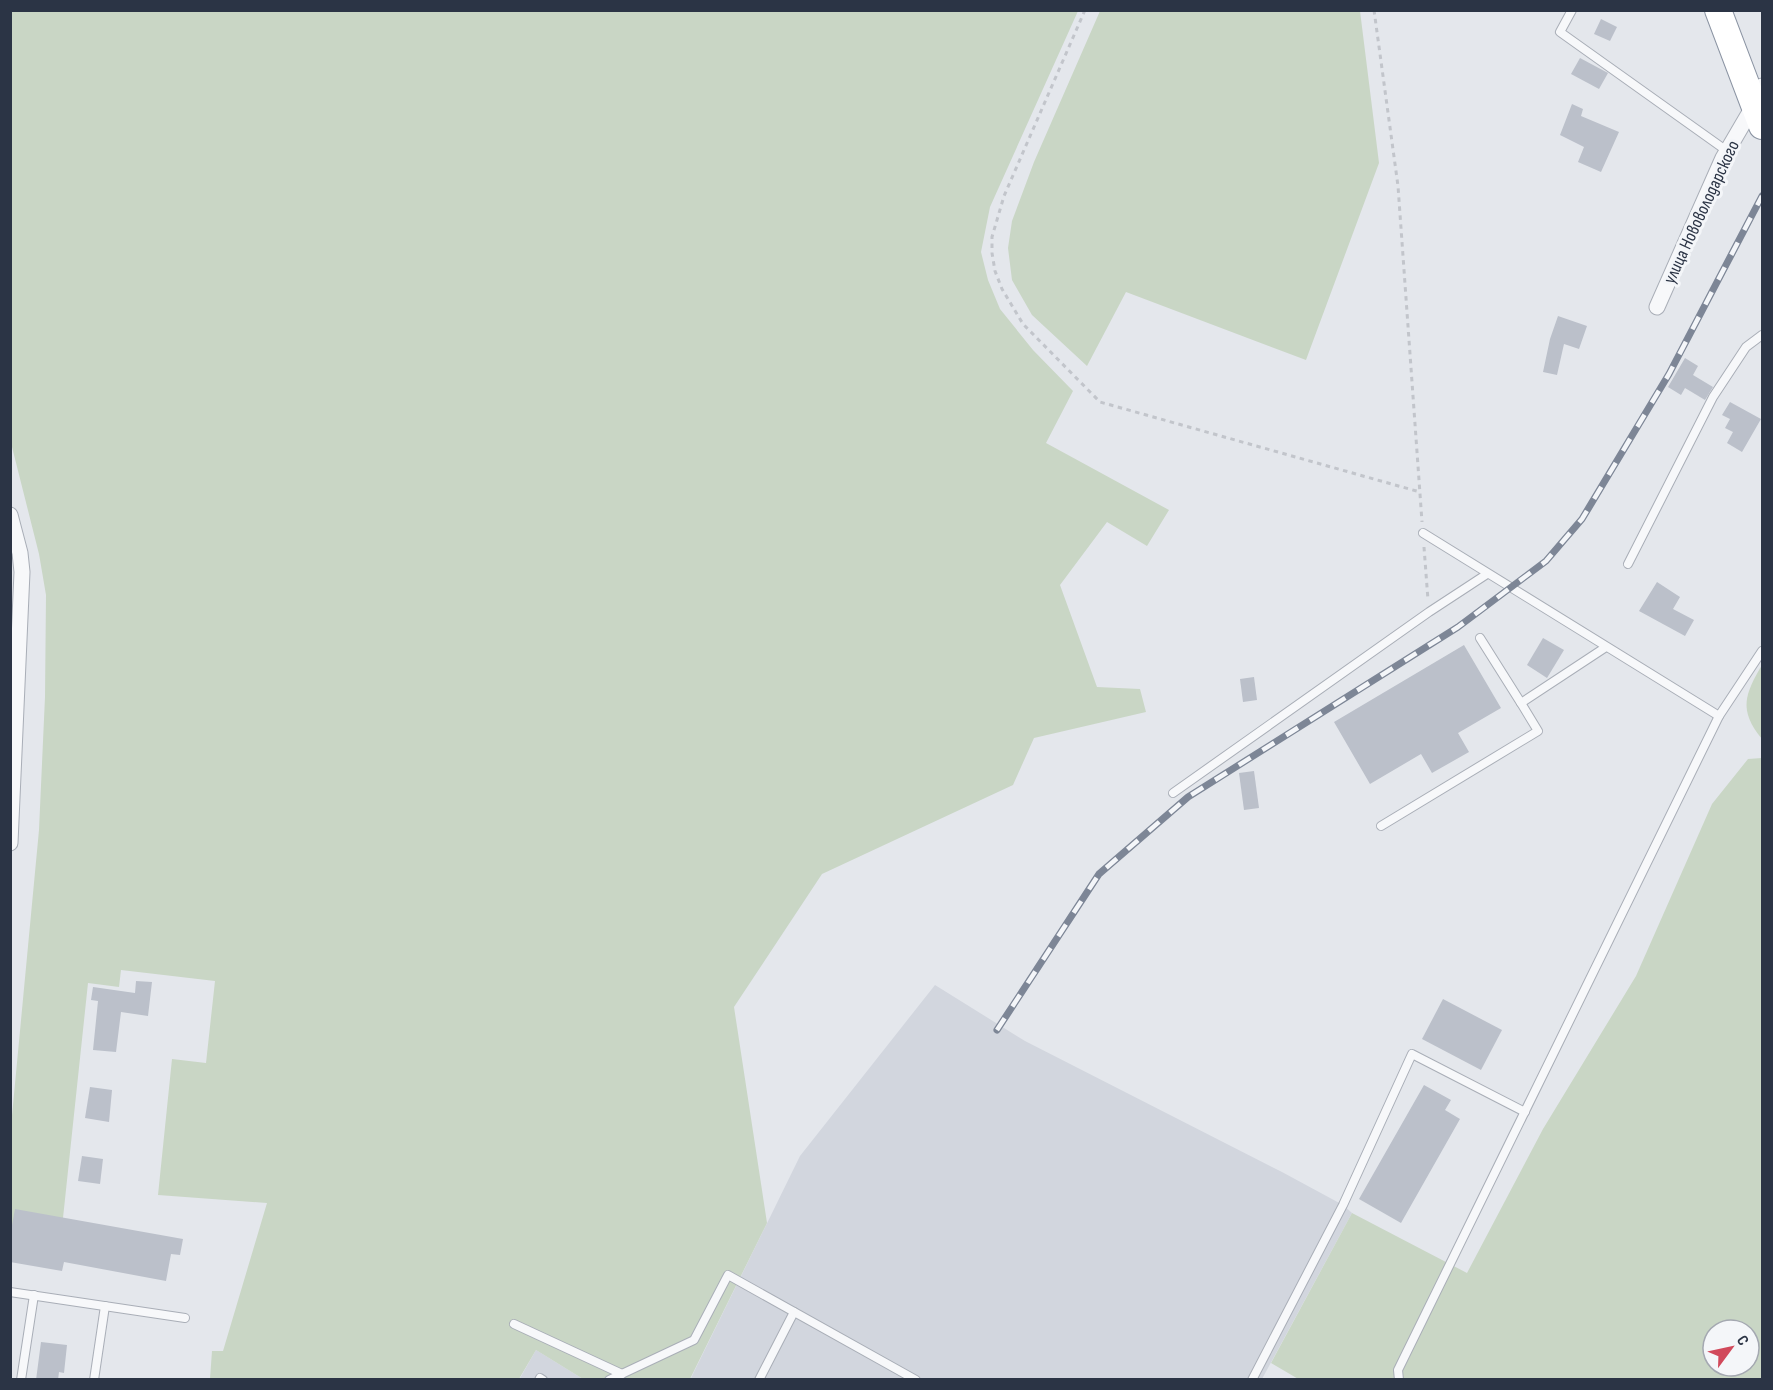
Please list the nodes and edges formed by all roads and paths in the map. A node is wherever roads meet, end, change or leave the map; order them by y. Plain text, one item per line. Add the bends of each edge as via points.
1 (1084, 10) edge
2 (1374, 10) edge
3 (1572, 10) edge
4 (1718, 10) edge
5 (1760, 106) edge
6 (1726, 152) junction
7 (1657, 307) dead end
8 (1762, 335) edge
9 (1420, 492) junction
10 (10, 515) edge
11 (1423, 533) junction
12 (1628, 564) dead end
13 (1487, 573) junction
14 (1428, 612) junction
15 (1480, 638) dead end
16 (15, 641) edge
17 (1606, 647) junction
18 (1762, 651) edge
19 (1521, 703) junction
20 (1719, 716) junction
21 (13, 728) edge
22 (1173, 793) dead end
23 (1381, 826) dead end
24 (10, 843) edge
25 (1525, 1112) junction
26 (10, 1292) edge
27 (34, 1295) junction
28 (105, 1306) junction
29 (794, 1312) junction
30 (185, 1318) dead end
31 (514, 1324) dead end
32 (622, 1374) junction
33 (21, 1380) edge
34 (94, 1380) edge
35 (609, 1380) edge
36 (759, 1380) edge
37 (916, 1380) edge
38 (1252, 1380) edge
39 (1399, 1380) edge

1 - 9 path via 1004,196 992,237 995,271 1023,324 1100,402
2 - 9 path via 1398,186
3 - 6 lane via 1560,32
4 - 5 highway
5 - 6 street, улица Нововолодарского
6 - 7 street, улица Нововолодарского
8 - 12 lane via 1746,347 1713,397
9 - 11 path
10 - 16 street via 22,572
11 - 13 lane
11 - 14 path
13 - 14 lane
13 - 17 lane
14 - 22 lane
15 - 19 lane
16 - 21 street
17 - 19 lane
17 - 20 lane
18 - 20 lane
19 - 23 lane via 1538,731
20 - 25 lane
21 - 24 street
25 - 38 lane via 1412,1054 1343,1204
25 - 39 lane via 1398,1370
26 - 27 lane
27 - 28 lane
27 - 33 lane
28 - 30 lane
28 - 34 lane
29 - 32 lane via 728,1275 694,1340
29 - 36 lane
29 - 37 lane
31 - 32 lane
32 - 35 lane

